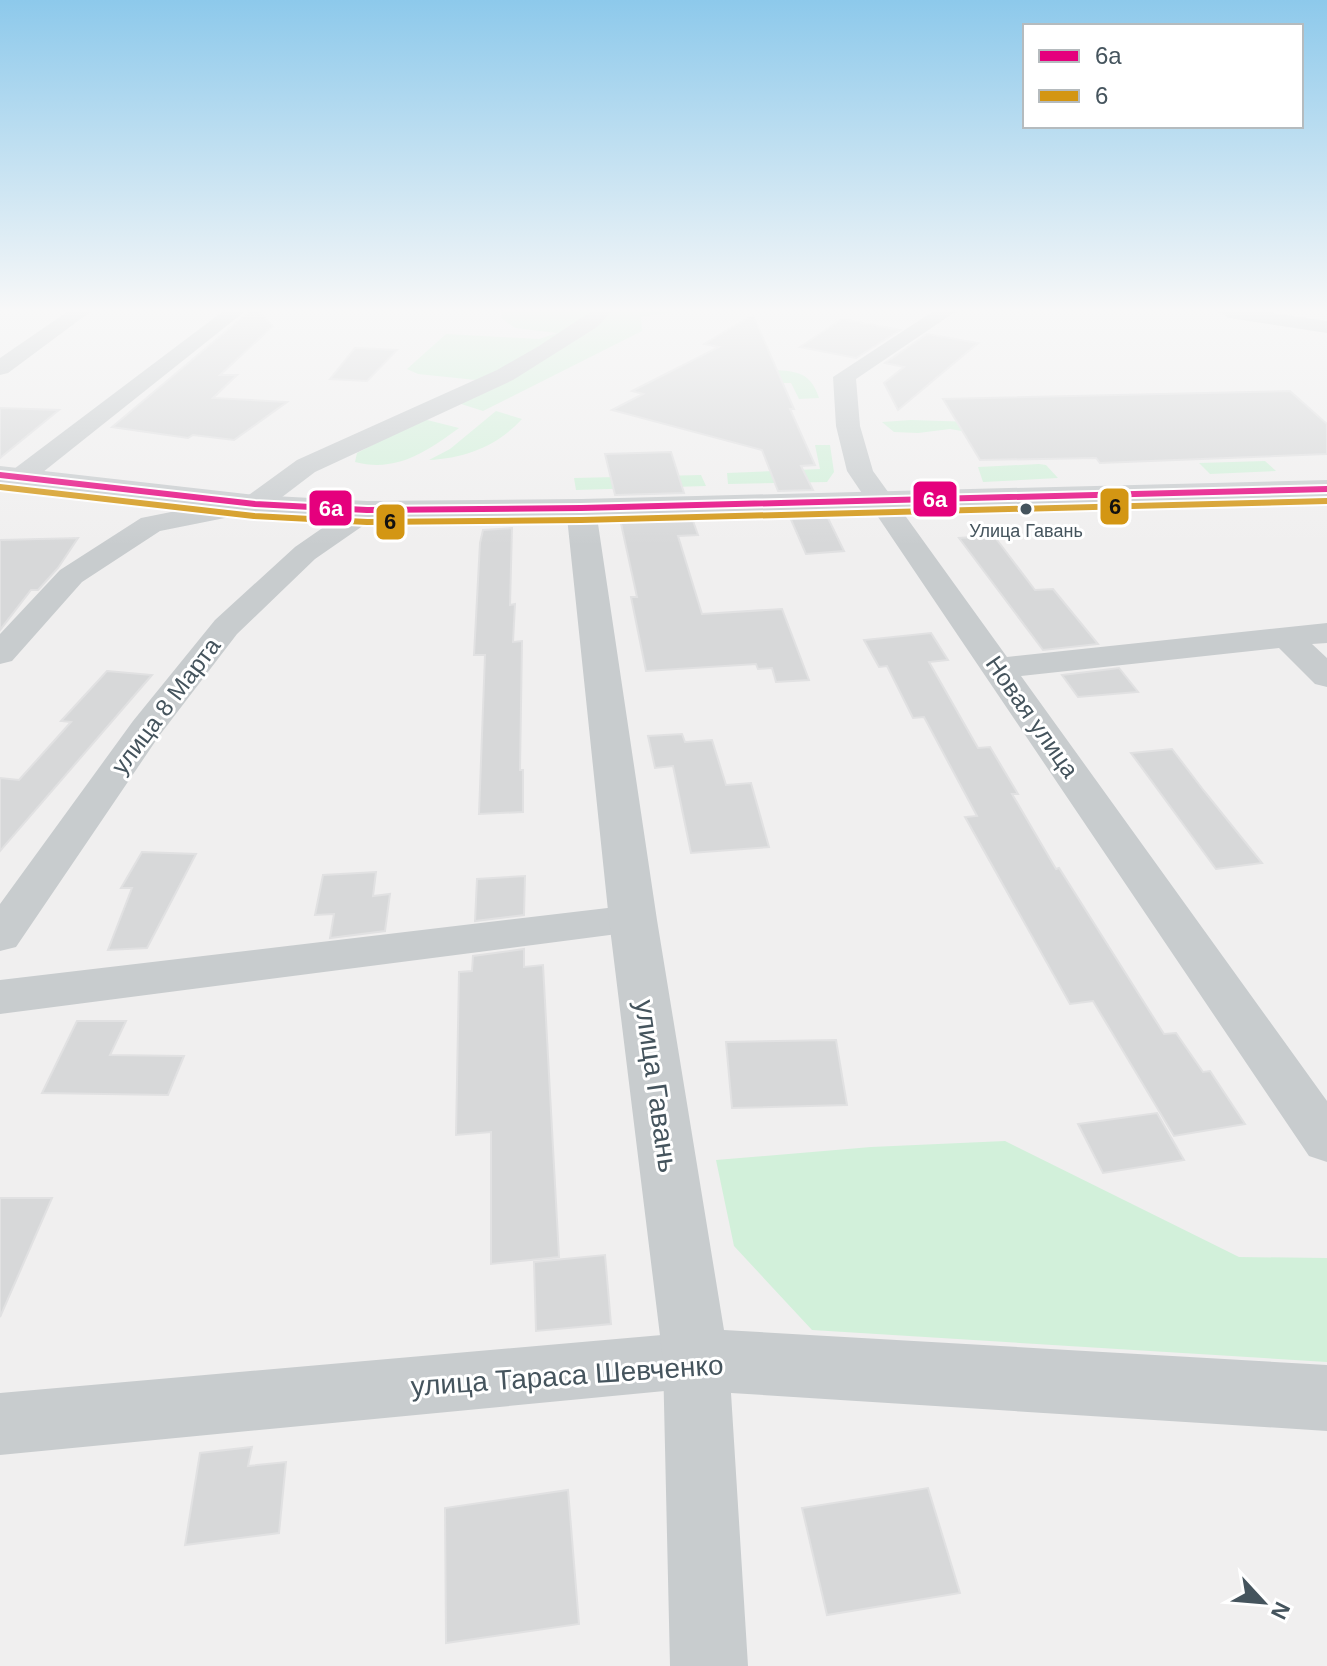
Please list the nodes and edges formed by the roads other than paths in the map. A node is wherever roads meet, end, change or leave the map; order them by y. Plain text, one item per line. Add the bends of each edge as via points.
1 (128, 390) edge
2 (473, 390) edge
3 (845, 390) edge
4 (10, 476) edge
5 (1327, 489) edge
6 (878, 500) junction
7 (255, 504) junction
8 (581, 508) junction
9 (367, 510) junction
10 (1327, 633) edge
11 (1286, 637) junction
12 (0, 654) edge
13 (998, 668) junction
14 (1327, 677) edge
15 (633, 920) junction
16 (0, 936) edge
17 (0, 997) edge
18 (1327, 1141) edge
19 (696, 1360) junction
20 (1327, 1398) edge
21 (0, 1424) edge
22 (709, 1666) edge

1 - 4 street
2 - 7 street via 306,466
3 - 6 street, Новая улица via 860,471
4 - 7 street
5 - 6 street
6 - 8 street
6 - 13 street, Новая улица
7 - 9 street
7 - 12 street via 151,524 71,576
8 - 9 street
8 - 15 street, улица Гавань
9 - 16 street, улица 8 Марта via 305,553 226,627 146,729
10 - 11 street
11 - 13 street
11 - 14 street
13 - 18 street, Новая улица
15 - 17 street
15 - 19 street, улица Гавань
19 - 20 street, улица Тараса Шевченко
19 - 21 street, улица Тараса Шевченко
19 - 22 street, улица Гавань

